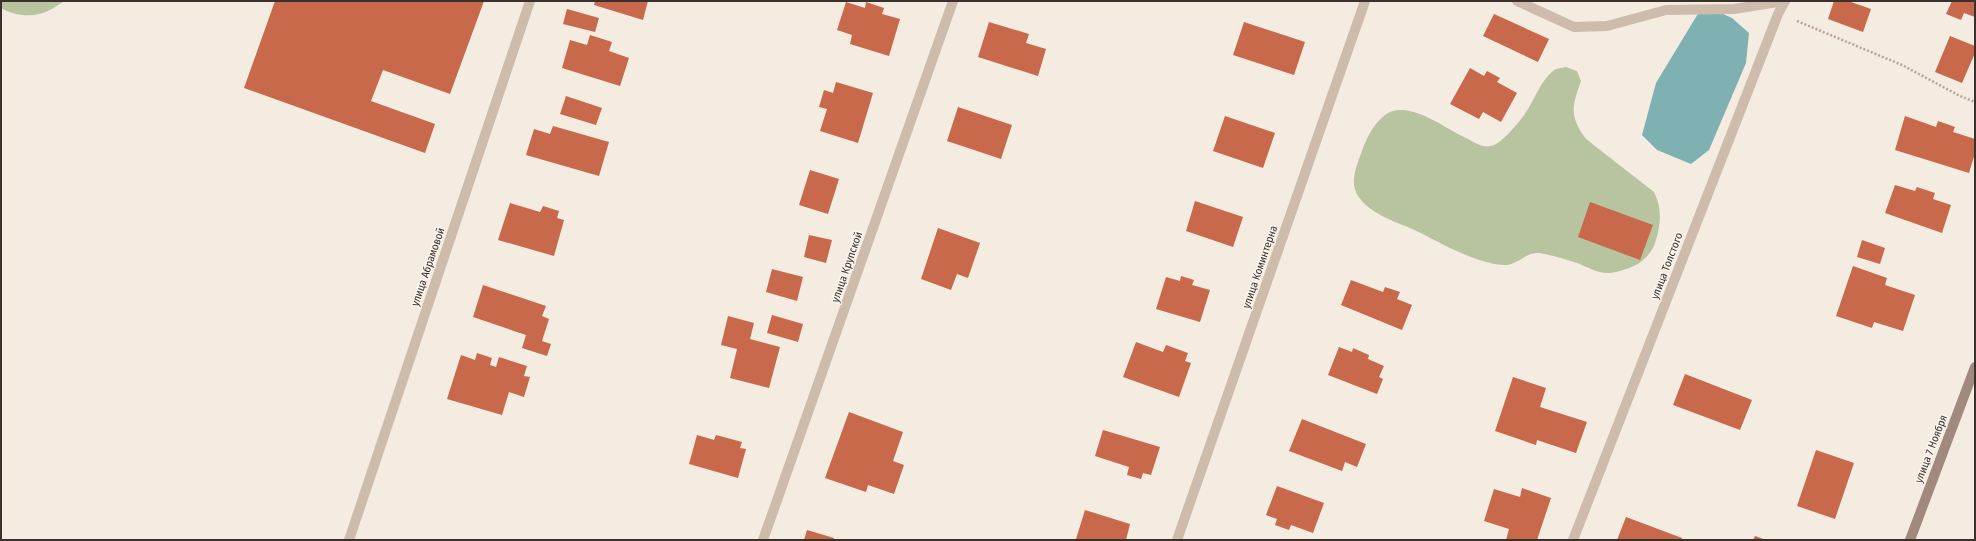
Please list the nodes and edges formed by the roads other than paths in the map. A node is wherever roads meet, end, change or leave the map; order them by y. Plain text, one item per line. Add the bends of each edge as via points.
1 (530, 1) edge
2 (953, 1) edge
3 (1365, 1) edge
4 (1517, 1) edge
5 (1785, 1) edge
6 (1975, 367) edge
7 (348, 540) edge
8 (763, 540) edge
9 (1177, 540) edge
10 (1573, 540) edge
11 (1910, 540) edge

1 - 7 street, улица Абрамовой
2 - 8 street, улица Крупской
3 - 9 street, улица Коминтерна
4 - 5 street via 1574,27 1607,26 1666,10 1734,9
5 - 10 street, улица Толстого
6 - 11 street, улица 7 Ноября

